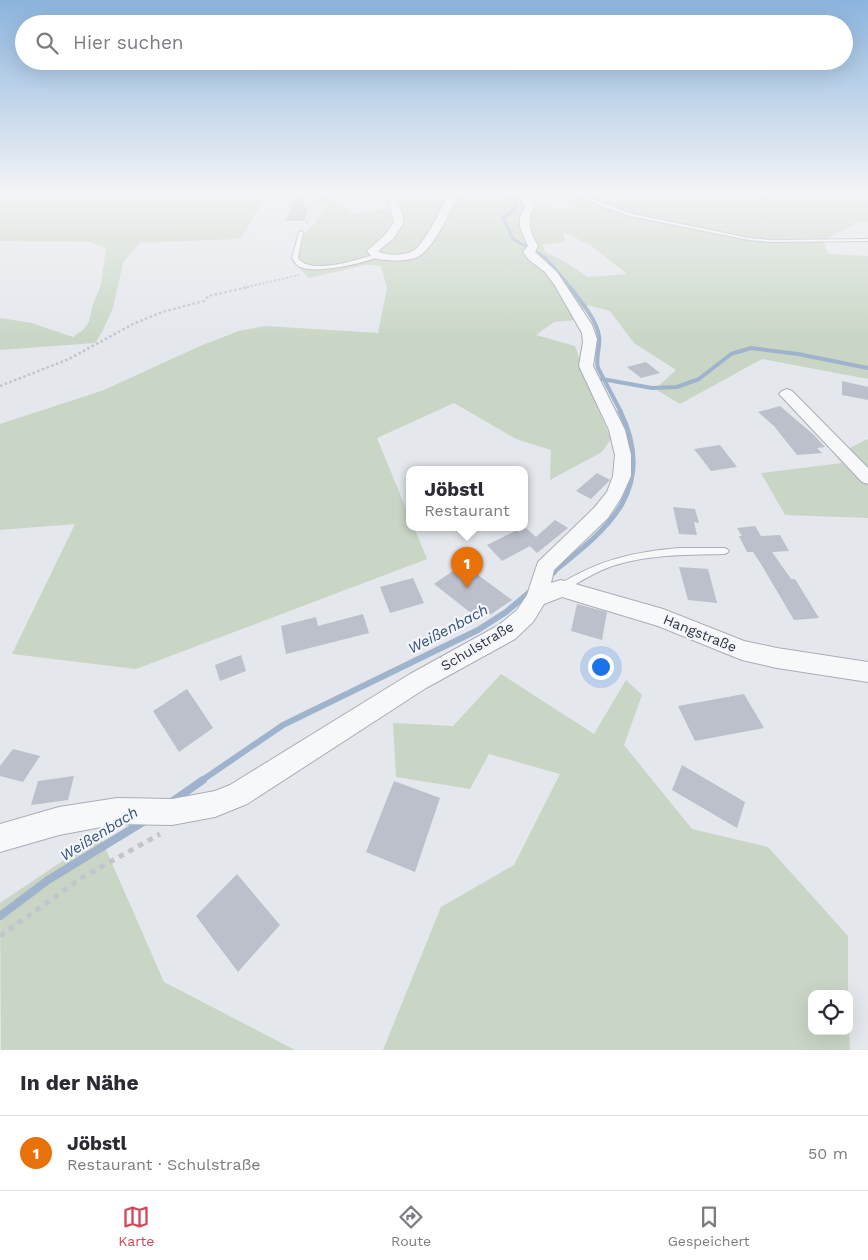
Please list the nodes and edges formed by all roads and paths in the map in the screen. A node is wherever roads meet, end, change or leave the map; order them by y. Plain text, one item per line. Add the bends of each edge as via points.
1 (299, 240) edge
2 (385, 240) edge
3 (427, 240) edge
4 (528, 240) edge
5 (764, 240) edge
6 (868, 240) edge
7 (532, 249) joint
8 (376, 256) junction
9 (315, 269) junction
10 (0, 386) edge
11 (787, 394) dead end
12 (868, 478) edge
13 (724, 551) dead end
14 (545, 589) junction
15 (868, 672) edge
16 (169, 822) junction
17 (0, 838) edge
18 (0, 936) edge

1 - 9 lane via 296,262 304,268
2 - 8 street via 372,251
3 - 8 street via 417,252 397,258
4 - 7 street, Schulstraße
5 - 6 lane
7 - 14 street, Schulstraße via 531,256 550,270 588,327 590,339 586,366 617,430 623,455 622,476 615,494 602,513 545,567
8 - 9 lane
9 - 10 path via 208,296 162,312 69,359
11 - 12 street
13 - 14 lane via 665,551 632,556 609,562
14 - 15 street, Hangstraße via 663,618 742,650
14 - 16 street, Schulstraße via 525,616 507,632 418,682 238,795
16 - 17 street, Schulstraße via 117,811 59,821
16 - 18 path

